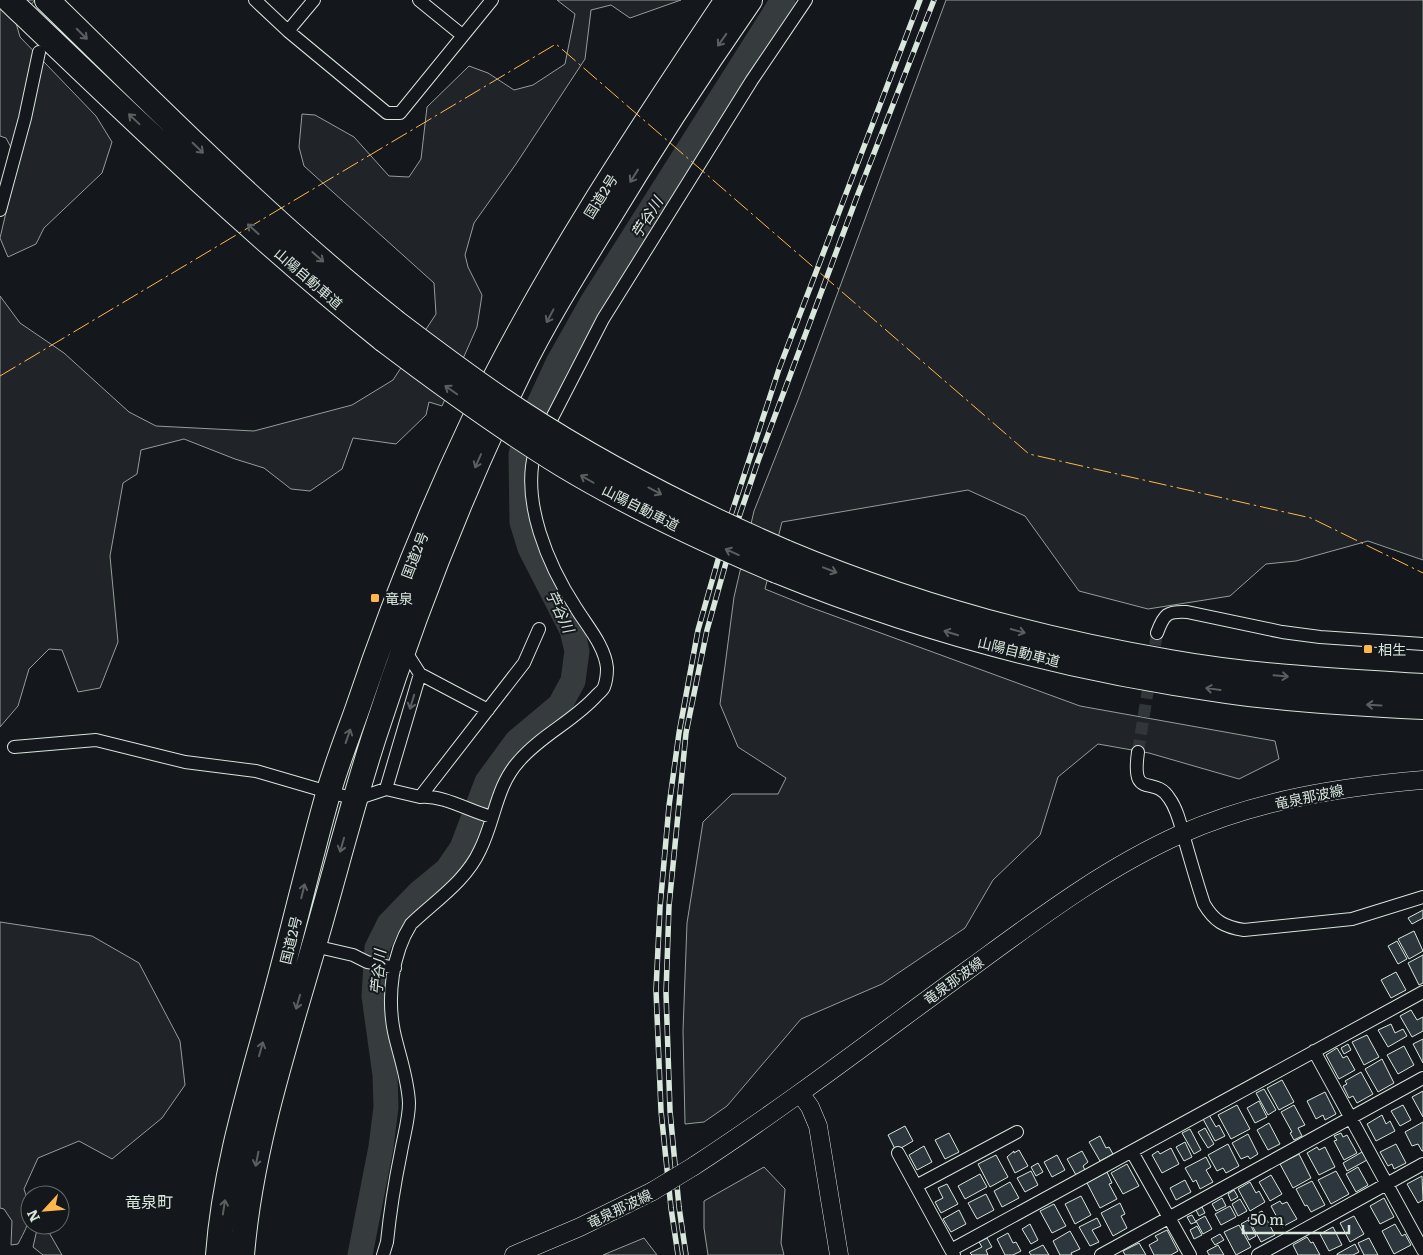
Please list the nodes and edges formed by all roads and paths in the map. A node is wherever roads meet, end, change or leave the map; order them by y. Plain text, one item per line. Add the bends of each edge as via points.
1 (9, 0) edge
2 (47, 0) edge
3 (255, 0) edge
4 (314, 0) edge
5 (419, 0) edge
6 (492, 0) edge
7 (726, 0) edge
8 (750, 0) edge
9 (806, 0) edge
10 (288, 31) junction
11 (462, 36) junction
12 (39, 52) dead end
13 (0, 210) edge
14 (389, 331) junction
15 (781, 562) junction
16 (539, 630) dead end
17 (1157, 633) tunnel mouth
18 (1423, 644) edge
19 (404, 649) junction
20 (420, 674) junction
21 (1423, 686) edge
22 (1423, 707) edge
23 (488, 710) junction
24 (14, 747) dead end
25 (1138, 752) tunnel mouth
26 (1423, 780) edge
27 (386, 789) junction
28 (328, 792) junction
29 (420, 797) junction
30 (356, 798) junction
31 (490, 816) junction
32 (1183, 833) junction
33 (1423, 897) edge
34 (314, 946) junction
35 (392, 967) junction
36 (1423, 992) edge
37 (1314, 1052) junction
38 (1423, 1078) edge
39 (800, 1093) junction
40 (1349, 1118) junction
41 (1018, 1132) dead end
42 (1132, 1152) junction
43 (898, 1153) dead end
44 (1423, 1164) edge
45 (1386, 1184) junction
46 (916, 1186) junction
47 (1169, 1217) junction
48 (1423, 1250) edge
49 (953, 1253) edge
50 (218, 1255) edge
51 (242, 1255) edge
52 (383, 1255) edge
53 (514, 1255) edge
54 (839, 1255) edge
55 (1101, 1255) edge
56 (1190, 1255) edge
57 (1258, 1255) edge
58 (1413, 1255) edge

14 -> 1 highway, 山陽自動車道 via 273,247
2 -> 14 highway, 山陽自動車道 via 138,91 356,291
3 - 10 street
4 - 10 street
5 - 11 street
6 - 11 street
28 -> 7 highway, 国道2号 via 422,534 492,384 540,294
8 -> 19 highway, 国道2号 via 704,66 560,296 477,463
9 - 31 street via 752,80 603,319 535,451 530,483 541,533 568,596 602,649 607,669 604,687 590,703 536,745 507,775
10 - 11 street via 387,113 400,112
12 - 13 street
14 - 15 highway, 山陽自動車道, bridge via 464,374 577,448
15 -> 21 highway, 山陽自動車道 via 1042,637 1232,671
22 -> 15 highway, 山陽自動車道 via 1229,692 1036,656 873,608
16 - 23 street via 524,662
17 - 18 street via 1166,615 1187,612 1301,634
19 - 20 street
19 - 30 highway, 国道2号
20 - 23 street
20 -> 27 street
23 - 29 street
24 - 28 street via 96,740 185,762 256,771
25 - 32 street via 1137,778 1142,784 1163,790 1179,818
26 - 32 main road, 竜泉那波線 via 1319,792 1232,815
27 - 29 street
27 - 30 street
28 - 30 street
50 -> 28 highway, 国道2号 via 228,1181 248,1094
29 - 31 street via 430,796
30 -> 34 highway, 国道2号
31 - 35 street via 480,851 470,868 411,924
32 - 33 street via 1204,904 1215,920 1230,928 1244,930 1352,919
32 - 39 main road, 竜泉那波線 via 1087,884
34 - 35 street
34 -> 51 highway, 国道2号 via 260,1142
35 - 52 street via 394,1030 409,1104
36 - 37 street
37 - 40 street
37 - 42 street
38 - 40 street
39 - 53 main road, 竜泉那波線, bridge via 652,1191
39 - 54 main road via 818,1126
40 - 45 street
40 - 47 street
41 - 46 street
42 - 47 street
42 - 49 street
43 - 46 street
44 - 45 street
45 - 48 street
45 - 57 street
46 - 49 street
47 - 55 street
47 - 56 street
48 - 58 street

